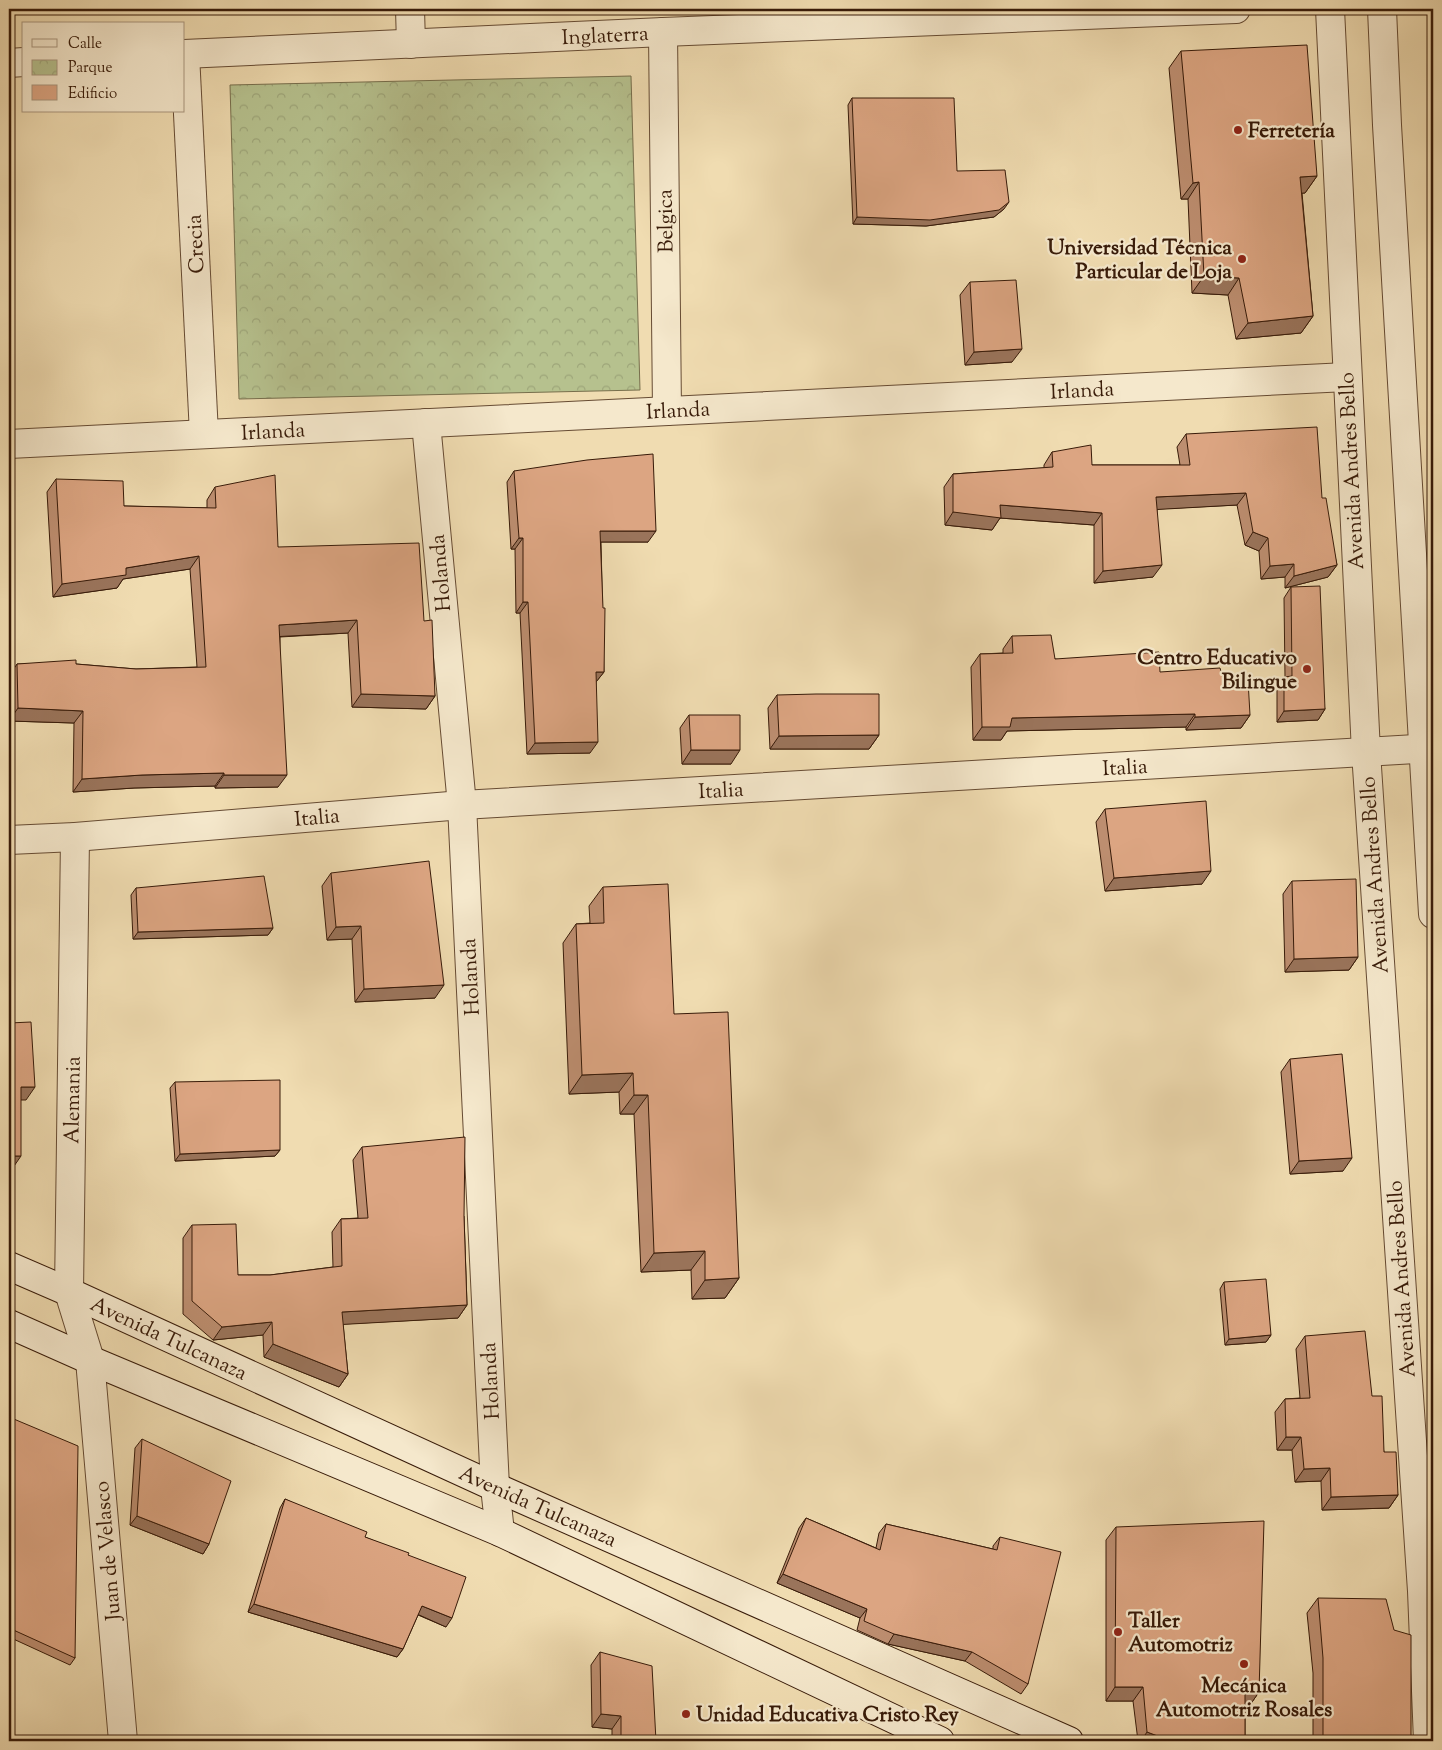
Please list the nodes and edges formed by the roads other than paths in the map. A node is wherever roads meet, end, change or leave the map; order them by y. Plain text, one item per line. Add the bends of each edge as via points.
1 (410, 9) edge
2 (1236, 9) edge
3 (1330, 9) edge
4 (1382, 9) edge
5 (1388, 9) edge
6 (663, 32) junction
7 (411, 44) junction
8 (185, 54) edge
9 (22, 62) edge
10 (9, 63) edge
11 (185, 73) edge
12 (1347, 377) junction
13 (667, 410) junction
14 (426, 423) junction
15 (204, 434) junction
16 (9, 444) edge
17 (1428, 749) edge
18 (1366, 752) junction
19 (462, 805) junction
20 (76, 838) junction
21 (9, 840) edge
22 (1433, 914) edge
23 (9, 1266) edge
24 (69, 1292) junction
25 (9, 1324) edge
26 (90, 1360) junction
27 (495, 1487) junction
28 (500, 1532) junction
29 (1428, 1590) edge
30 (124, 1741) edge
31 (940, 1741) edge
32 (1069, 1741) edge
33 (1428, 1741) edge

1 - 7 street
2 - 6 street, Inglaterra
3 - 12 street, Avenida Andres Bello
4 - 5 street
4 - 17 street via 1387,134
6 - 7 street, Inglaterra
6 - 13 street, Belgica
7 - 8 street, Inglaterra
9 - 10 street
11 - 15 street, Crecia
12 - 13 street, Irlanda
12 - 18 street, Avenida Andres Bello
13 - 14 street, Irlanda
14 - 15 street, Irlanda
14 - 19 street, Holanda
15 - 16 street, Irlanda
17 - 18 street, Italia
17 - 22 street
18 - 19 street, Italia
18 - 29 street, Avenida Andres Bello
19 - 20 street, Italia
19 - 27 street, Holanda
20 - 21 street, Italia
20 - 24 street, Alemania
23 - 24 street, Avenida Tulcanaza
24 - 26 street, Alemania
24 - 27 street, Avenida Tulcanaza
25 - 26 street, Avenida Tulcanaza
26 - 28 street, Avenida Tulcanaza
26 - 30 street, Juan de Velasco
27 - 28 street, Holanda
27 - 32 street, Avenida Tulcanaza
28 - 31 street, Avenida Tulcanaza
29 - 33 street, Avenida Andres Bello

